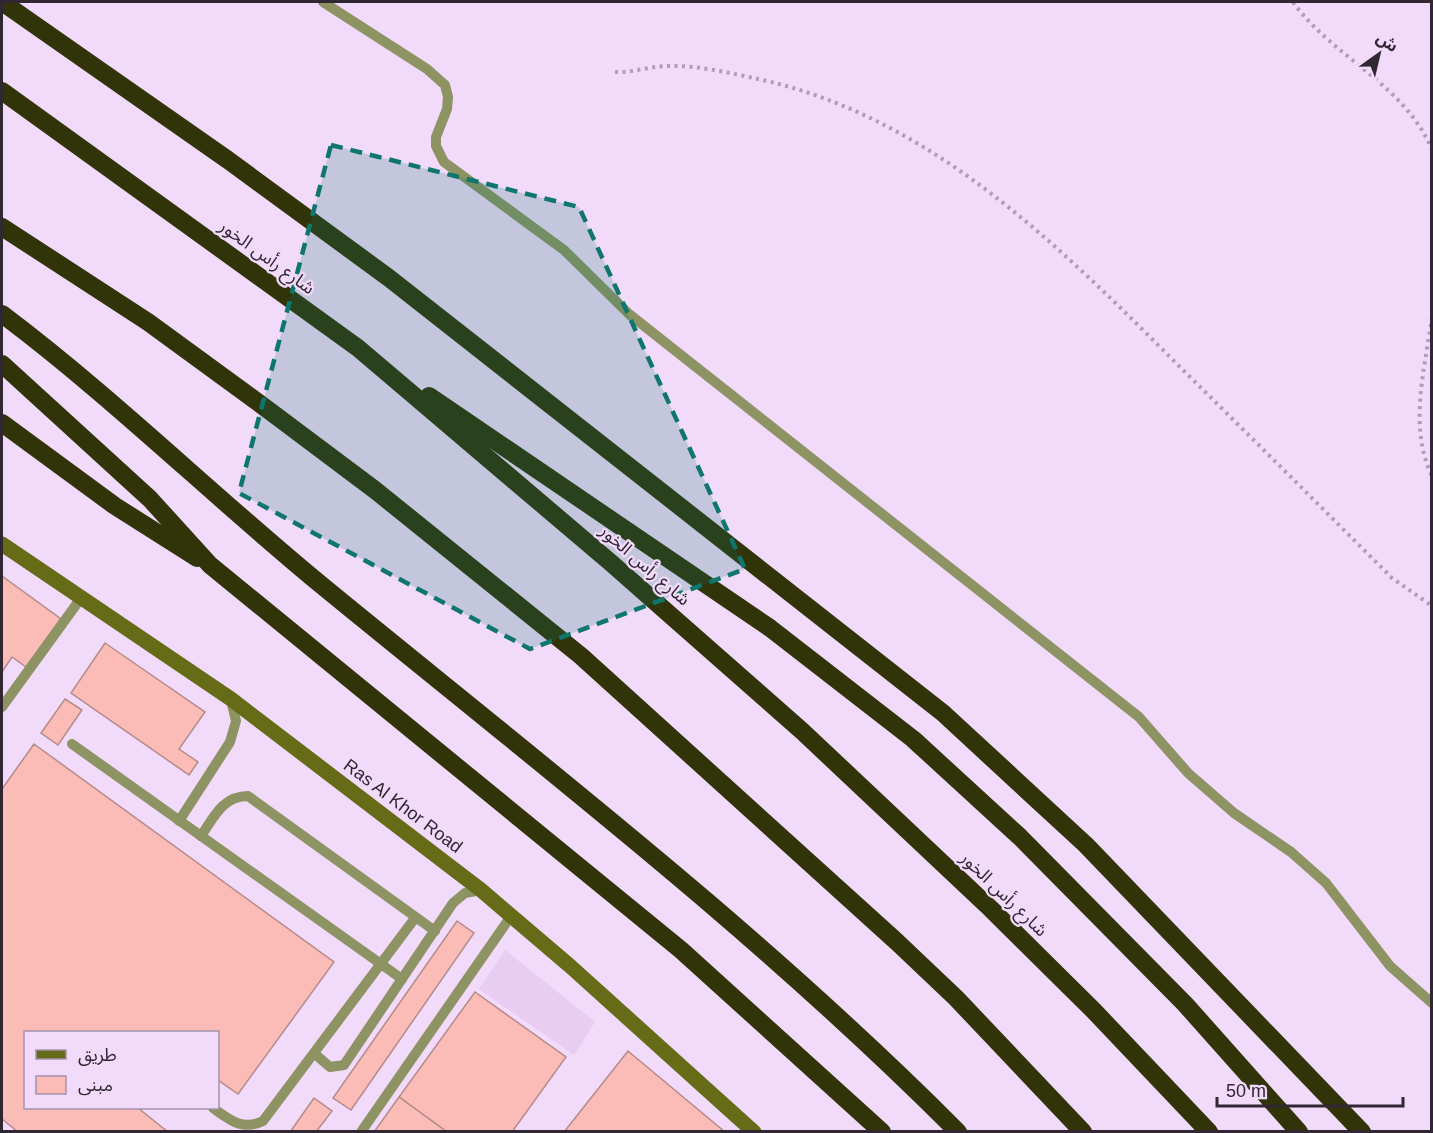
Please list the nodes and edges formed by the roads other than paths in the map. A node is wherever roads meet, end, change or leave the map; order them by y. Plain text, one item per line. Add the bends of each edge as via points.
1 (2, 2) edge
2 (323, 2) edge
3 (2, 91) edge
4 (2, 227) edge
5 (2, 314) edge
6 (358, 348) junction
7 (2, 364) edge
8 (2, 423) edge
9 (2, 544) edge
10 (210, 565) junction
11 (81, 598) junction
12 (231, 699) junction
13 (2, 707) edge
14 (72, 744) dead end
15 (179, 821) junction
16 (201, 836) junction
17 (481, 890) junction
18 (512, 916) junction
19 (415, 918) junction
20 (435, 931) junction
21 (381, 964) junction
22 (402, 979) junction
23 (1431, 1002) edge
24 (315, 1054) junction
25 (216, 1109) edge
26 (361, 1131) edge
27 (754, 1131) edge
28 (882, 1131) edge
29 (958, 1131) edge
30 (1083, 1131) edge
31 (1209, 1131) edge
32 (1299, 1131) edge
33 (1362, 1131) edge

1 - 33 highway via 389,278 934,706 1086,845
2 - 23 lane via 427,69 445,86 447,110 436,137 444,162 564,250 629,314 1139,717 1188,773 1326,883 1390,966
3 - 6 highway, شارع رأس الخور
4 - 30 highway via 148,322 267,409 581,656 897,942
5 - 29 highway via 97,389 321,585 714,907 844,1021
6 - 31 highway, شارع رأس الخور via 802,731 991,909
6 - 32 highway via 770,628 913,739 1020,837 1185,1004
7 - 10 highway via 150,499
8 - 10 highway via 115,506
9 - 11 street, Ras Al Khor Road
10 - 28 highway via 681,950
11 - 12 street, Ras Al Khor Road
11 - 13 lane
12 - 15 lane via 236,721 230,742
12 - 17 street, Ras Al Khor Road
14 - 15 lane
15 - 16 lane
16 - 19 lane via 223,804 248,796
16 - 21 lane
17 - 18 street, Ras Al Khor Road
17 - 20 lane via 459,898
18 - 26 lane
18 - 27 street, Ras Al Khor Road
19 - 20 lane
19 - 21 lane
20 - 22 lane
21 - 22 lane
21 - 24 lane
22 - 24 lane via 344,1065 330,1066
24 - 25 lane via 263,1121 241,1126

